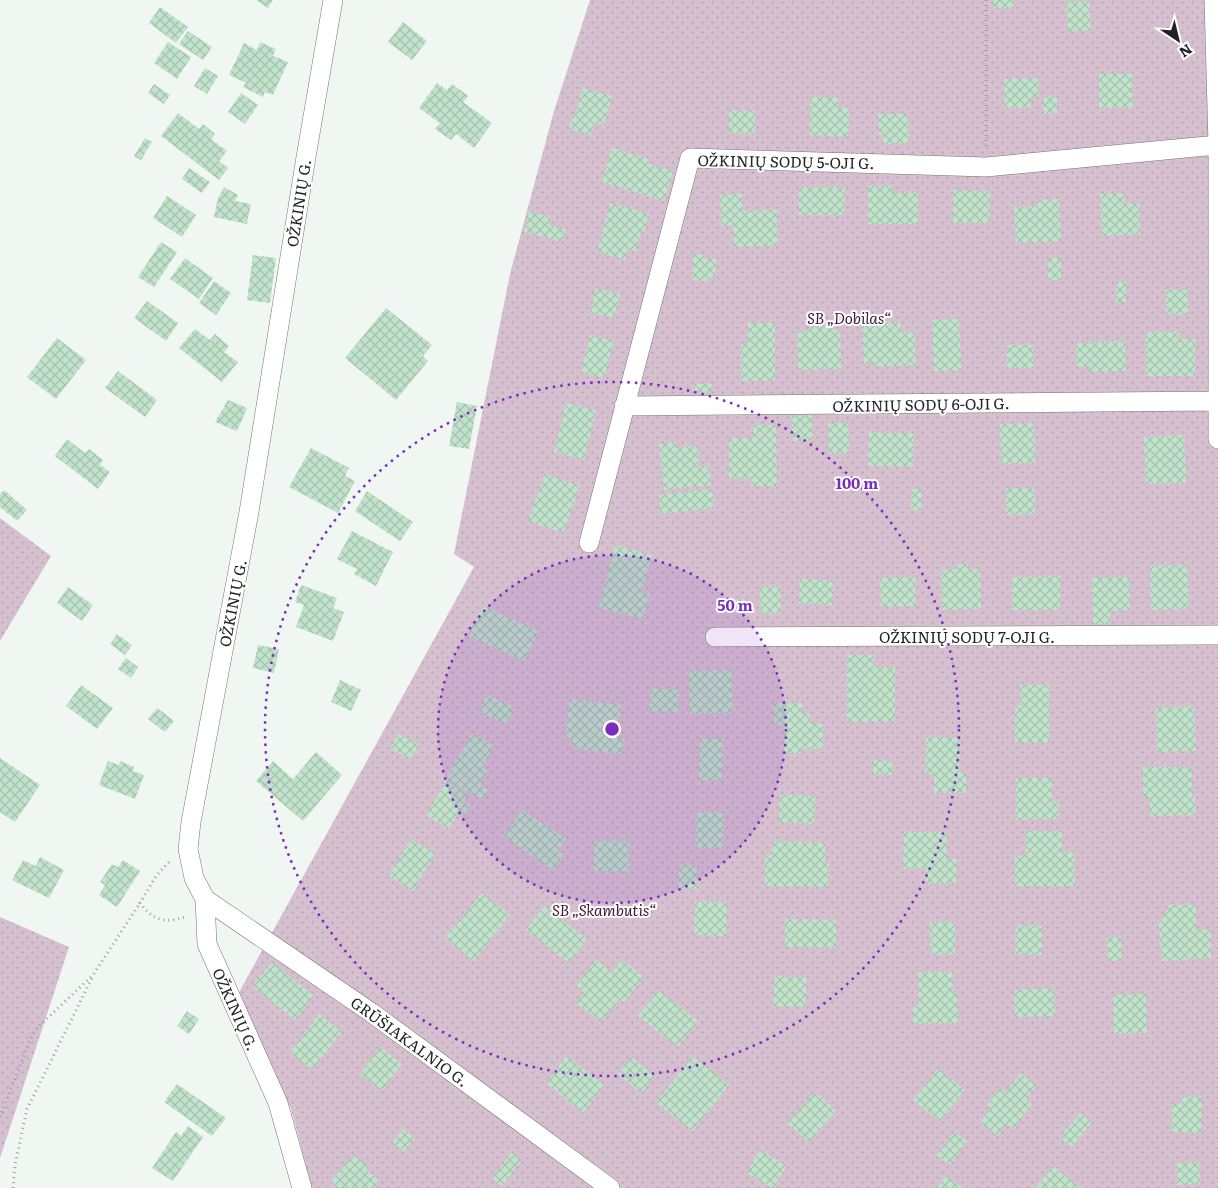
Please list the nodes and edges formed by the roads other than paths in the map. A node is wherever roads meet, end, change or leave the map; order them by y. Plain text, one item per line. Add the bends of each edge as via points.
1 (333, 0) edge
2 (1214, 0) edge
3 (1218, 144) edge
4 (1217, 401) edge
5 (624, 406) junction
6 (1218, 440) edge
7 (589, 543) dead end
8 (1218, 635) edge
9 (715, 637) dead end
10 (205, 899) junction
11 (302, 1188) edge
12 (610, 1188) edge

1 - 10 street, OŽKINIŲ G. via 249,512 193,812 188,849 194,878
2 - 3 street
3 - 4 street
3 - 5 street, OŽKINIŲ SODŲ 5-OJI G. via 986,167 690,158
4 - 5 street, OŽKINIŲ SODŲ 6-OJI G.
4 - 6 street
5 - 7 street, OŽKINIŲ SODŲ 5-OJI G.
8 - 9 street, OŽKINIŲ SODŲ 7-OJI G.
10 - 11 street, OŽKINIŲ G. via 207,944 278,1102
10 - 12 street, GRŪŠIAKALNIO G. via 372,1013

